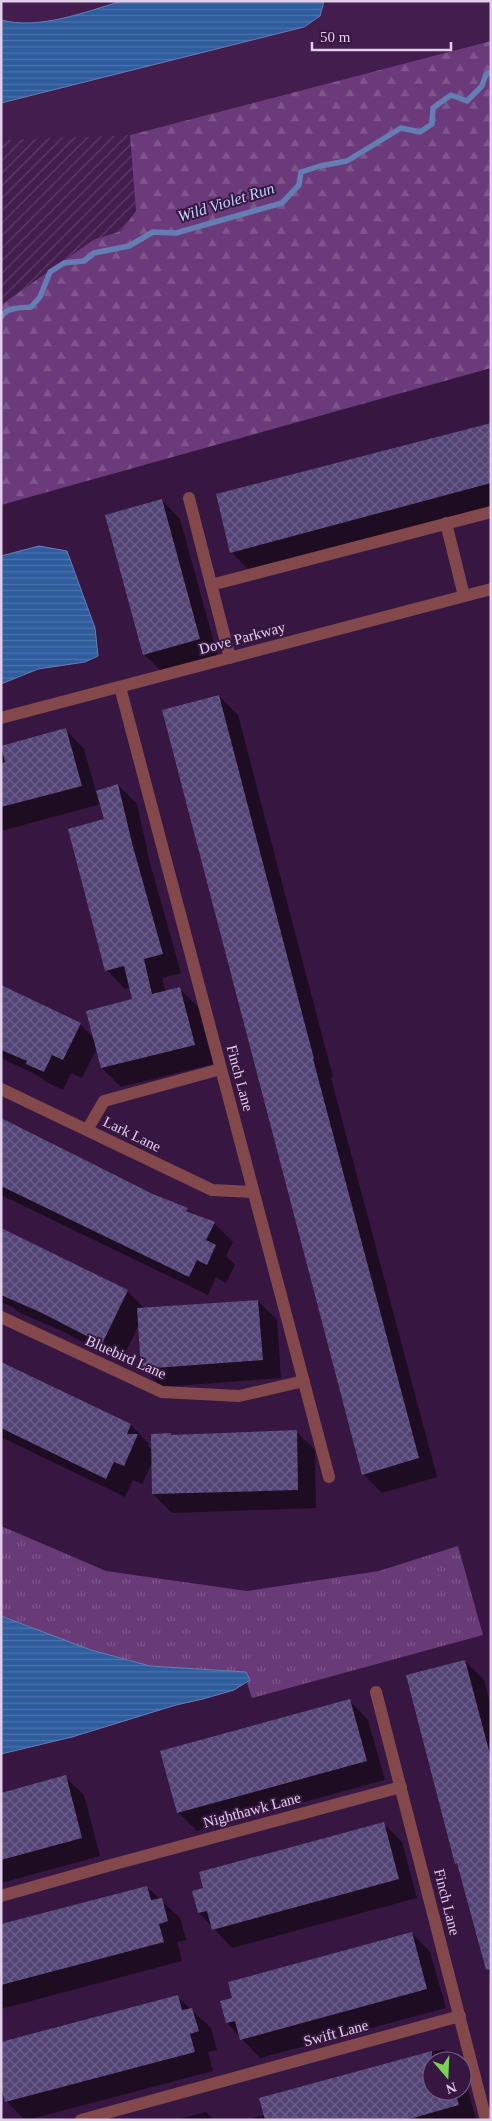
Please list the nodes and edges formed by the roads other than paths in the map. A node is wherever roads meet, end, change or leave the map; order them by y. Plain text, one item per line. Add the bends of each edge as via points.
1 (189, 498) dead end
2 (491, 512) edge
3 (446, 523) junction
4 (211, 585) junction
5 (491, 589) edge
6 (464, 596) junction
7 (230, 658) junction
8 (120, 687) junction
9 (1, 718) edge
10 (221, 1069) junction
11 (1, 1089) edge
12 (87, 1130) junction
13 (253, 1192) junction
14 (1, 1317) edge
15 (304, 1381) junction
16 (329, 1477) dead end
17 (376, 1692) dead end
18 (401, 1787) junction
19 (1, 1896) edge
20 (460, 2016) junction
21 (81, 2120) edge
22 (486, 2120) edge

1 - 4 street
2 - 3 street
3 - 4 street
3 - 6 street
4 - 7 street
5 - 6 street, Dove Parkway
6 - 7 street, Dove Parkway
7 - 8 street, Dove Parkway
8 - 9 street, Dove Parkway
8 - 10 street, Finch Lane
10 - 12 street via 104,1101
10 - 13 street, Finch Lane
11 - 12 street, Lark Lane
12 - 13 street, Lark Lane via 212,1190
13 - 15 street, Finch Lane
14 - 15 street, Bluebird Lane via 162,1392 239,1396
15 - 16 street, Finch Lane
17 - 18 street, Finch Lane
18 - 19 street, Nighthawk Lane
18 - 20 street, Finch Lane
20 - 21 street, Swift Lane
20 - 22 street, Finch Lane

